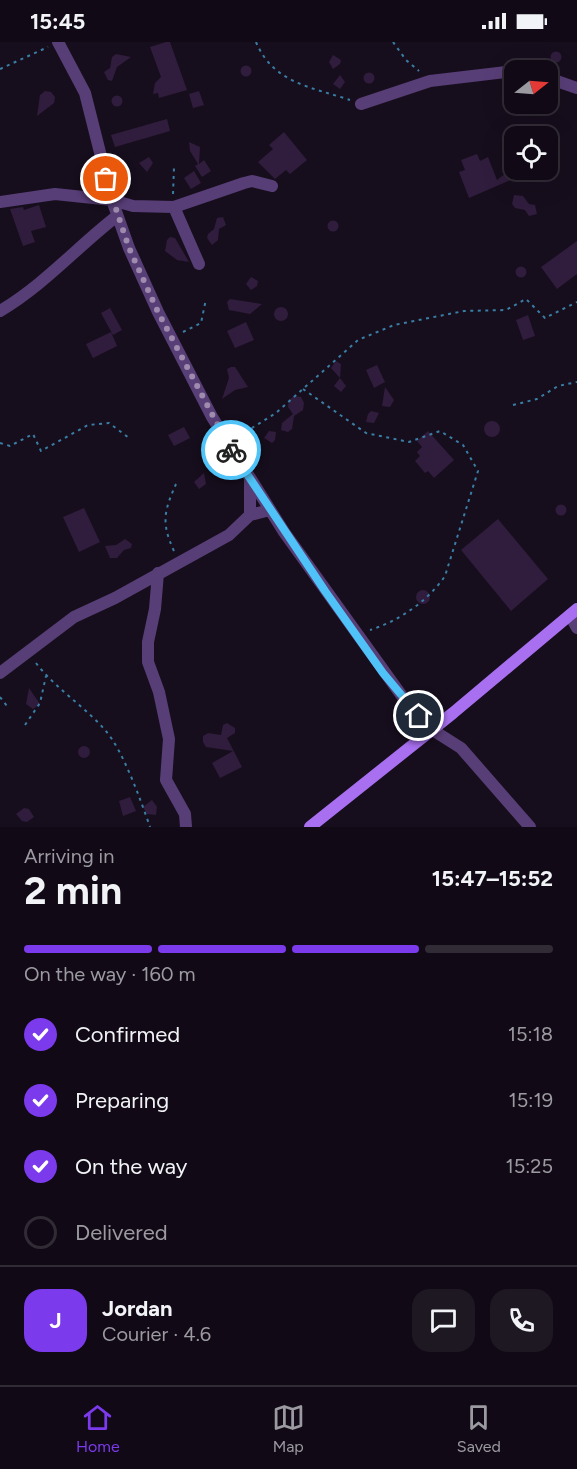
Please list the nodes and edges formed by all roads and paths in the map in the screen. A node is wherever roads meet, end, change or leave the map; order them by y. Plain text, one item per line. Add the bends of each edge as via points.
1 (58, 42) edge
2 (256, 42) edge
3 (393, 42) edge
4 (0, 69) edge
5 (504, 72) edge
6 (430, 81) junction
7 (558, 81) edge
8 (577, 88) edge
9 (361, 104) joint
10 (174, 167) dead end
11 (272, 186) dead end
12 (112, 200) junction
13 (0, 202) edge
14 (133, 206) junction
15 (174, 207) junction
16 (118, 219) junction
17 (200, 264) dead end
18 (206, 299) dead end
19 (577, 302) edge
20 (0, 311) edge
21 (177, 335) dead end
22 (577, 382) edge
23 (303, 389) junction
24 (513, 405) dead end
25 (129, 438) dead end
26 (0, 443) edge
27 (227, 443) junction
28 (250, 480) junction
29 (176, 484) dead end
30 (270, 510) junction
31 (250, 515) junction
32 (179, 562) junction
33 (158, 573) junction
34 (574, 612) edge
35 (577, 628) edge
36 (357, 634) junction
37 (28, 653) junction
38 (0, 673) edge
39 (46, 676) junction
40 (0, 697) edge
41 (7, 706) dead end
42 (25, 725) dead end
43 (431, 729) junction
44 (150, 827) edge
45 (186, 827) edge
46 (310, 827) edge
47 (530, 827) edge

1 - 4 path
1 - 12 street via 85,93
2 - 9 path via 262,58 284,78
3 - 6 path
5 - 6 street
6 - 9 street
7 - 8 street
10 - 15 path
11 - 15 street via 252,181
12 - 13 street via 55,194
12 - 14 street
12 - 16 street
14 - 15 street
14 - 16 street
15 - 17 street
16 - 20 street via 89,238 38,286
16 - 27 street via 158,312
18 - 21 path via 201,323
19 - 23 path via 545,318 526,299 506,310 464,311 394,325 358,340
22 - 24 path
23 - 27 path via 276,413
23 - 36 path via 366,433 409,442 440,431 463,445 478,471 446,576 435,591 391,624
25 - 26 path via 109,423 88,425 41,451 33,434 10,446
27 - 28 street
28 - 30 street
28 - 31 street
29 - 32 path via 165,508 165,533
30 - 31 street
30 - 36 street
31 - 32 street via 229,535
32 - 33 street
33 - 37 street via 74,617
33 - 45 street via 147,662 170,739 166,780 185,814
34 - 35 street
34 - 43 street
36 - 43 street
37 - 38 street
37 - 39 path
39 - 42 path via 40,703
39 - 44 path via 79,702 108,733
40 - 41 path
43 - 46 street
43 - 47 street via 461,748

